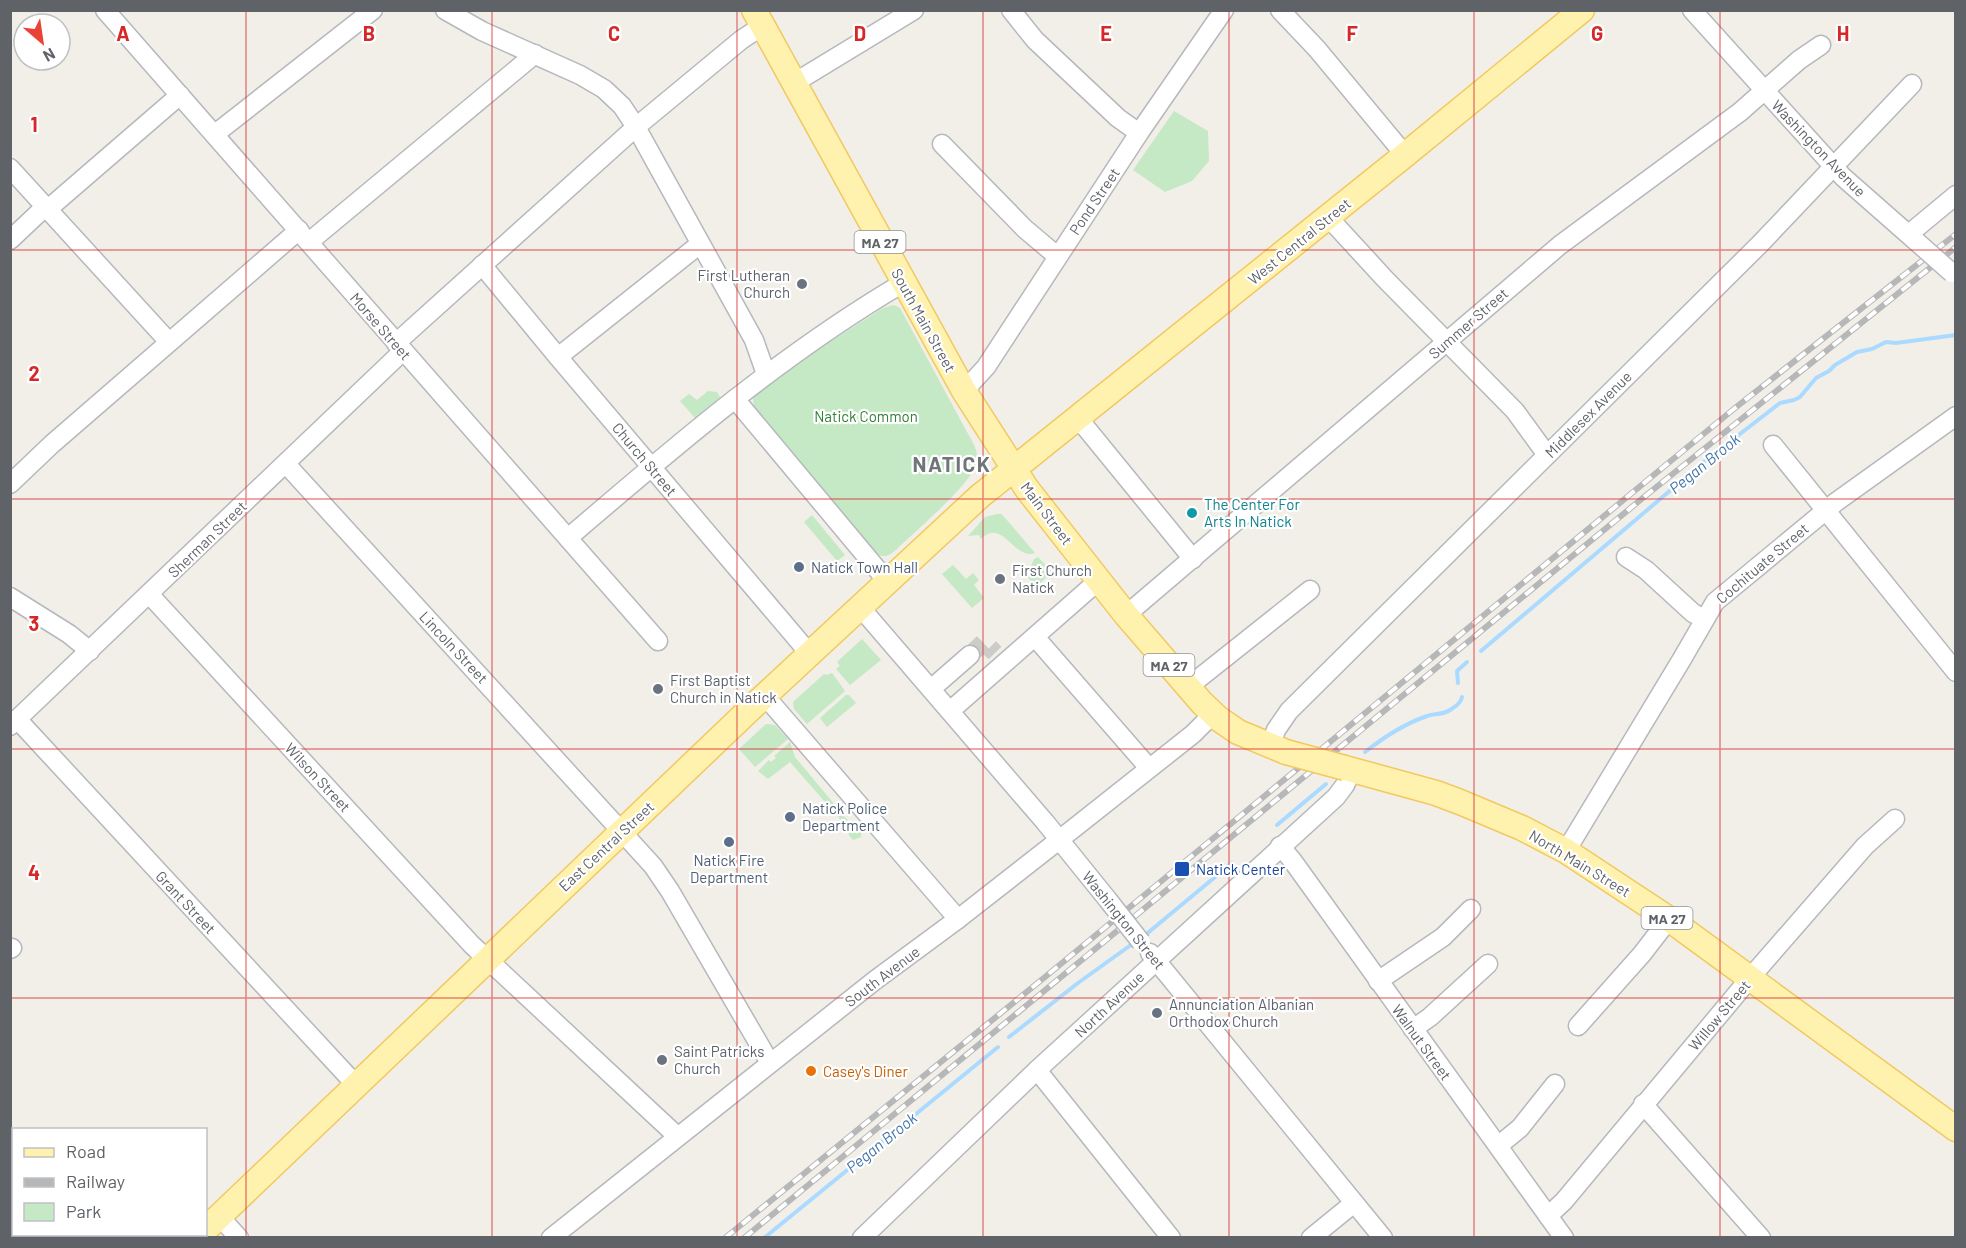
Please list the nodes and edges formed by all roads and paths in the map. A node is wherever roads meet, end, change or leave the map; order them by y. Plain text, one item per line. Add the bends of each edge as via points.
1 (105, 10) edge
2 (373, 10) edge
3 (445, 10) edge
4 (914, 10) edge
5 (1011, 10) edge
6 (1224, 10) edge
7 (1280, 10) edge
8 (1582, 10) edge
9 (1692, 10) edge
10 (758, 18) edge
11 (1821, 45) dead end
12 (535, 54) junction
13 (794, 83) junction
14 (1912, 84) dead end
15 (1764, 92) junction
16 (180, 95) junction
17 (636, 127) junction
18 (1139, 133) junction
19 (215, 134) junction
20 (942, 144) dead end
21 (1405, 155) junction
22 (1834, 167) junction
23 (10, 168) edge
24 (1956, 195) edge
25 (47, 208) junction
26 (1328, 217) junction
27 (304, 236) junction
28 (1913, 238) junction
29 (10, 240) edge
30 (700, 244) junction
31 (1057, 255) junction
32 (482, 265) junction
33 (1954, 274) edge
34 (903, 283) junction
35 (1447, 341) junction
36 (169, 342) junction
37 (399, 347) junction
38 (558, 357) junction
39 (766, 374) junction
40 (963, 391) junction
41 (735, 399) junction
42 (1956, 416) edge
43 (1078, 418) junction
44 (1773, 445) dead end
45 (1547, 455) junction
46 (286, 464) junction
47 (652, 467) junction
48 (1013, 469) junction
49 (10, 484) edge
50 (1825, 510) junction
51 (568, 537) junction
52 (1626, 557) dead end
53 (1193, 559) junction
54 (888, 581) junction
55 (1098, 581) junction
56 (1310, 590) dead end
57 (149, 594) junction
58 (10, 597) edge
59 (860, 607) junction
60 (1126, 615) junction
61 (1704, 619) junction
62 (1035, 637) junction
63 (658, 641) dead end
64 (90, 651) junction
65 (809, 653) junction
66 (970, 655) tunnel mouth
67 (1956, 672) edge
68 (1188, 687) junction
69 (931, 689) junction
70 (765, 696) junction
71 (950, 711) junction
72 (1213, 714) junction
73 (14, 723) edge
74 (1278, 749) junction
75 (1149, 768) junction
76 (1348, 769) junction
77 (1895, 819) dead end
78 (622, 831) junction
79 (1059, 840) junction
80 (1280, 846) junction
81 (1566, 851) junction
82 (1471, 909) dead end
83 (958, 919) junction
84 (1669, 919) junction
85 (487, 959) junction
86 (1156, 961) junction
87 (1488, 964) dead end
88 (1750, 978) junction
89 (1378, 981) junction
90 (1578, 1026) dead end
91 (1413, 1029) junction
92 (770, 1063) junction
93 (1037, 1070) junction
94 (1555, 1084) dead end
95 (356, 1085) junction
96 (1643, 1104) junction
97 (1956, 1129) edge
98 (677, 1136) junction
99 (1498, 1146) junction
100 (1354, 1203) junction
101 (1548, 1216) junction
102 (212, 1223) edge
103 (239, 1238) edge
104 (551, 1238) edge
105 (861, 1238) edge
106 (1171, 1238) edge
107 (1311, 1238) edge
108 (1383, 1238) edge
109 (1564, 1238) edge
110 (1761, 1238) edge

1 - 16 street, Morse Street
2 - 19 street
3 - 12 street via 482,32
4 - 13 street
5 - 18 street via 1035,40
6 - 18 street, Pond Street
7 - 21 street
8 - 21 main road, West Central Street
9 - 15 street, Washington Avenue
10 - 13 main road, South Main Street / MA 27
10 - 17 street, Sherman Street via 741,40
11 - 15 street, Summer Street
12 - 17 street via 604,89 622,105
12 - 27 street
13 - 34 main road, South Main Street / MA 27
14 - 22 street, Middlesex Avenue
15 - 22 street, Washington Avenue
15 - 35 street, Summer Street via 1560,245
16 - 19 street, Morse Street
16 - 25 street
17 - 30 street
17 - 32 street, Sherman Street
18 - 31 street, Pond Street
19 - 27 street, Morse Street
20 - 31 street via 1025,229
21 - 26 main road, West Central Street
22 - 28 street, Washington Avenue
22 - 45 street, Middlesex Avenue
23 - 25 street
24 - 28 street
25 - 29 street
25 - 36 street
26 - 35 street
26 - 43 main road, West Central Street
27 - 36 street
27 - 37 street, Morse Street
28 - 33 street, Washington Avenue, bridge
30 - 38 street
30 - 39 street via 754,340
31 - 40 street, Pond Street via 986,368
32 - 37 street, Sherman Street
32 - 38 street, Church Street
34 - 39 street
34 - 40 main road, South Main Street / MA 27
35 - 45 street via 1515,411
35 - 53 street, Summer Street
36 - 49 street
37 - 46 street, Sherman Street
37 - 51 street, Morse Street
38 - 47 street, Church Street
39 - 41 street
40 - 48 main road, South Main Street / MA 27
41 - 47 street
41 - 54 street
42 - 50 street, Cochituate Street
43 - 48 main road, West Central Street
43 - 53 street
44 - 50 street
45 - 74 street, Middlesex Avenue via 1289,711 1276,730
46 - 57 street, Sherman Street
46 - 78 street, Lincoln Street
47 - 51 street
47 - 65 street, Church Street
48 - 54 main road, East Central Street
48 - 55 main road, Main Street / MA 27
50 - 61 street, Cochituate Street via 1720,597
50 - 67 street
51 - 63 street, Morse Street
52 - 61 street
53 - 60 street, Summer Street
54 - 59 main road, East Central Street
55 - 60 main road, Main Street / MA 27
55 - 62 street
56 - 68 street
57 - 64 street, Sherman Street
57 - 85 street, Wilson Street
58 - 64 street
59 - 65 main road, East Central Street
59 - 69 street, Washington Street
60 - 68 main road, Main Street / MA 27
61 - 81 street, Cochituate Street
62 - 71 street via 1000,657
62 - 75 street
64 - 73 street, Sherman Street
65 - 70 main road, East Central Street
66 - 69 street
68 - 72 main road, Main Street / MA 27
69 - 71 street, Washington Street
70 - 78 main road, East Central Street
70 - 83 street
71 - 79 street, Washington Street
72 - 74 main road, Main Street / MA 27 via 1238,732
72 - 75 street, South Avenue
73 - 95 street, Grant Street
74 - 76 main road, North Main Street / MA 27, bridge
75 - 79 street, South Avenue
76 - 80 street, North Avenue via 1341,791
76 - 81 main road, North Main Street / MA 27 via 1460,802
77 - 88 street, Willow Street via 1865,846
78 - 85 main road, East Central Street
78 - 92 street, Lincoln Street via 666,884
79 - 83 street, South Avenue
79 - 86 street, Washington Street, bridge
80 - 86 street, North Avenue
80 - 89 street, Walnut Street
81 - 84 main road, North Main Street / MA 27
82 - 89 street via 1443,937
83 - 92 street, South Avenue
84 - 88 main road, North Main Street / MA 27
84 - 90 street
85 - 95 main road, East Central Street
85 - 98 street, Wilson Street
86 - 93 street, North Avenue
86 - 100 street, Washington Street
87 - 91 street
88 - 96 street, Willow Street
88 - 97 main road, North Main Street / MA 27
89 - 91 street, Walnut Street
91 - 99 street, Walnut Street
92 - 98 street, South Avenue
93 - 105 street, North Avenue
93 - 106 street
94 - 99 street via 1520,1128
95 - 102 main road, East Central Street
96 - 101 street, Willow Street
96 - 110 street
98 - 104 street, South Avenue
99 - 101 street, Walnut Street
100 - 107 street
100 - 108 street, Washington Street
101 - 109 street, Walnut Street
102 - 103 street

